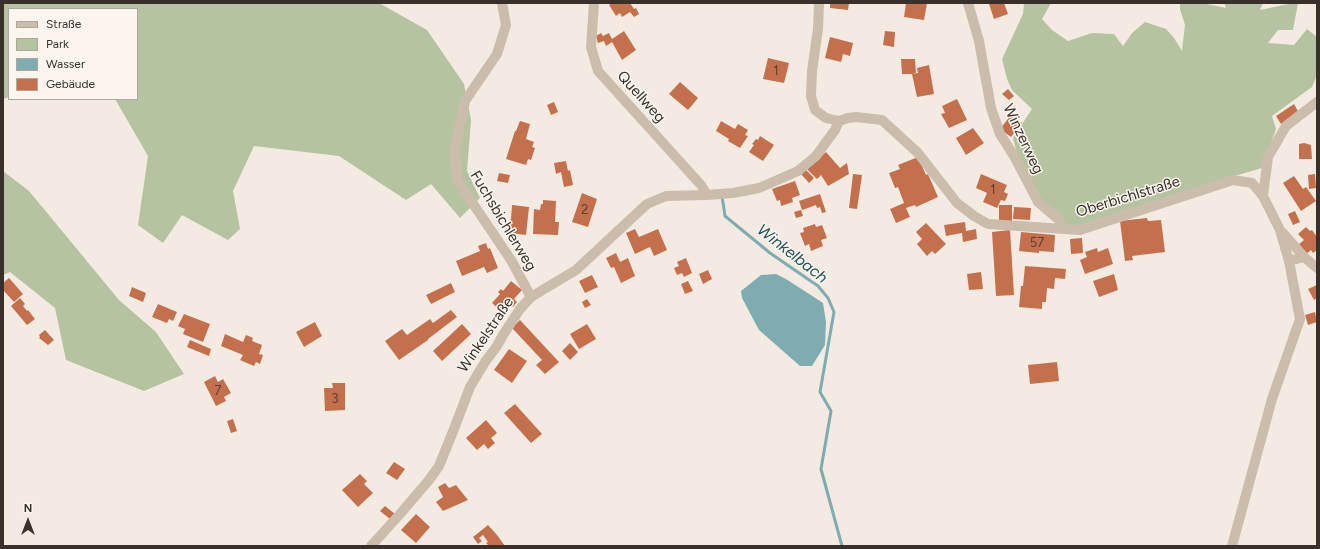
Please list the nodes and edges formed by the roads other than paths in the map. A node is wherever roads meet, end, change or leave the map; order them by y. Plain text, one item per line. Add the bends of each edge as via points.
1 (502, 3) edge
2 (594, 3) edge
3 (819, 3) edge
4 (968, 3) edge
5 (1317, 102) edge
6 (839, 121) junction
7 (706, 195) junction
8 (1263, 196) junction
9 (1064, 229) junction
10 (1280, 230) junction
11 (1304, 257) junction
12 (1289, 261) junction
13 (1317, 268) edge
14 (531, 297) junction
15 (371, 546) edge
16 (1232, 546) edge

1 - 14 street, Fuchsbichlerweg via 506,25 497,54 465,101 455,150 457,180 511,260
2 - 7 street, Quellweg via 591,47 598,71 701,185
3 - 6 street via 811,96 815,110 826,118
4 - 9 street, Winzerweg via 979,41 991,108 1000,134 1038,202 1059,220
5 - 8 street via 1286,126 1268,157
6 - 7 street via 816,156 798,171 759,188
6 - 9 street, Oberbichlstraße via 856,117 882,120 918,153 958,203 988,224
7 - 14 street, Winkelstraße via 666,196 647,204 576,270
8 - 9 street, Oberbichlstraße via 1252,183 1233,180 1080,230
8 - 10 street, Oberbichlstraße
10 - 11 street
10 - 12 street, Oberbichlstraße
11 - 12 street
11 - 13 street
12 - 16 street, Oberbichlstraße via 1300,320 1272,399
14 - 15 street, Winkelstraße via 507,328 470,387 439,466

